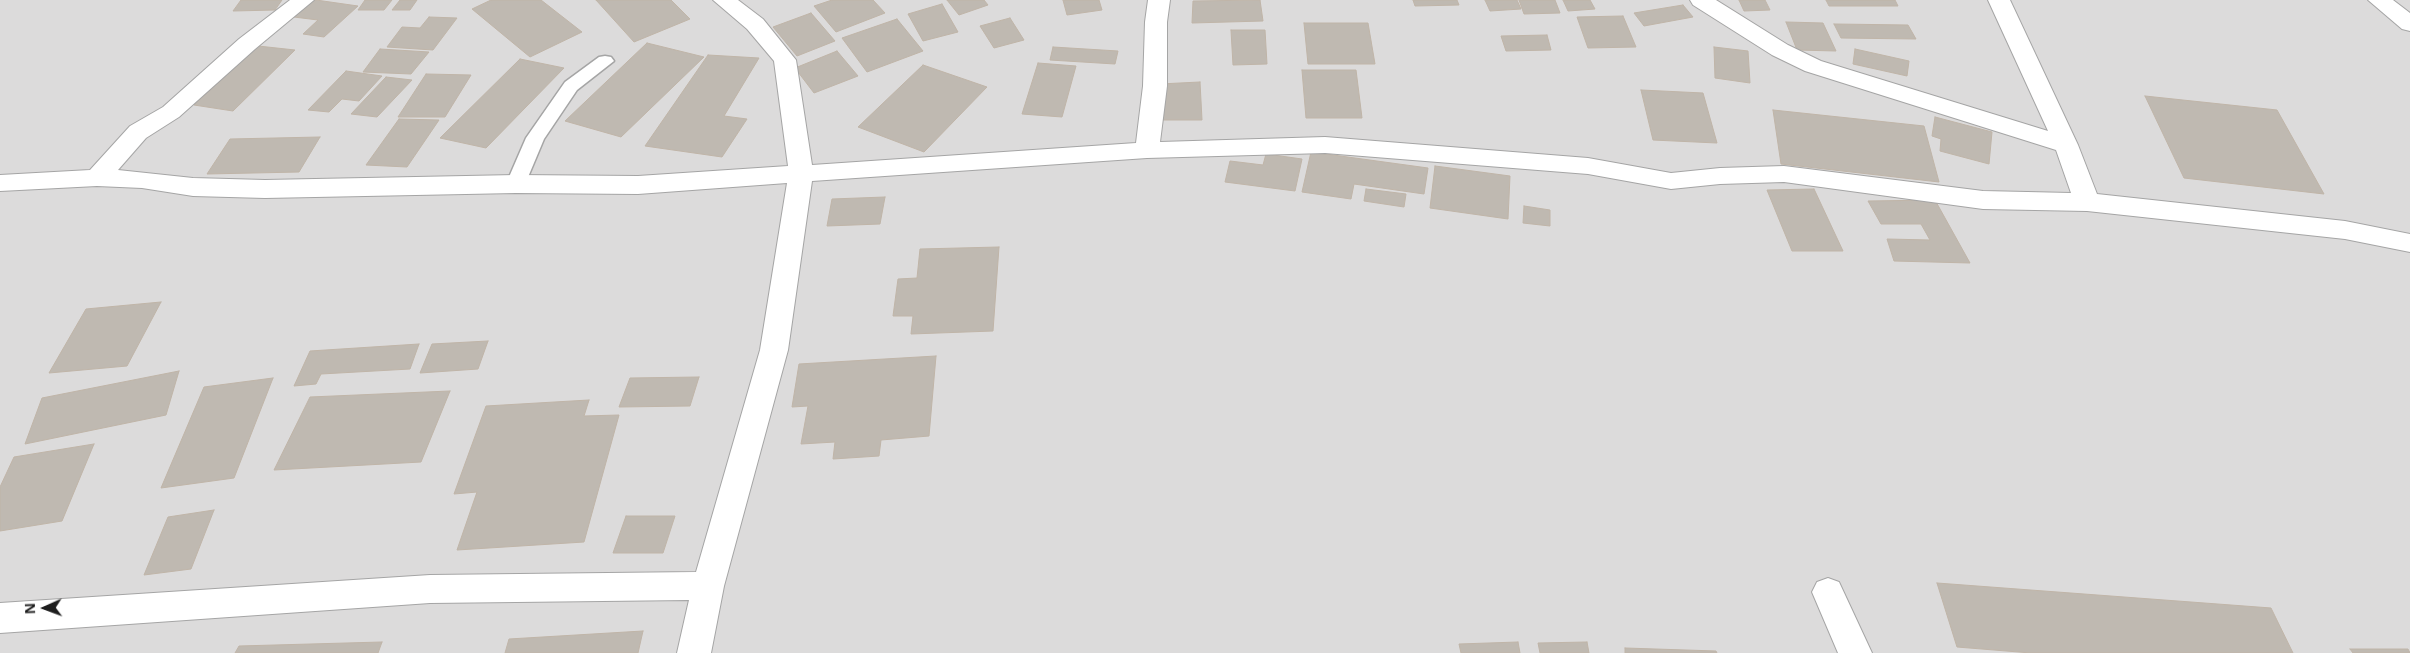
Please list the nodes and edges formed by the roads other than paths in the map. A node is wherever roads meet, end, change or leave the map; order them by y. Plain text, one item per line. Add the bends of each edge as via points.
1 (303, 0) edge
2 (724, 0) edge
3 (1159, 0) edge
4 (1701, 0) edge
5 (1999, 0) edge
6 (2379, 0) edge
7 (2410, 24) edge
8 (605, 61) dead end
9 (2066, 145) junction
10 (1147, 150) junction
11 (801, 173) junction
12 (97, 178) junction
13 (0, 183) edge
14 (516, 184) junction
15 (2087, 202) junction
16 (2410, 243) edge
17 (708, 586) junction
18 (1828, 592) dead end
19 (0, 618) edge
20 (694, 653) edge
21 (1855, 653) edge

1 - 12 street via 247,44 171,112 138,132
2 - 11 street via 755,24 785,60
3 - 10 street via 1155,86
4 - 9 street via 1780,50 1813,66
5 - 9 street
6 - 7 street
8 - 14 lane via 571,86 535,138
9 - 15 street
10 - 11 street
10 - 15 street via 1325,145 1588,166 1671,181 1784,174 1983,200
11 - 14 street via 638,185
11 - 17 street via 774,350
12 - 13 street
12 - 14 street via 192,187 266,189
15 - 16 street via 2345,230
17 - 19 street via 430,589
17 - 20 street
18 - 21 street

